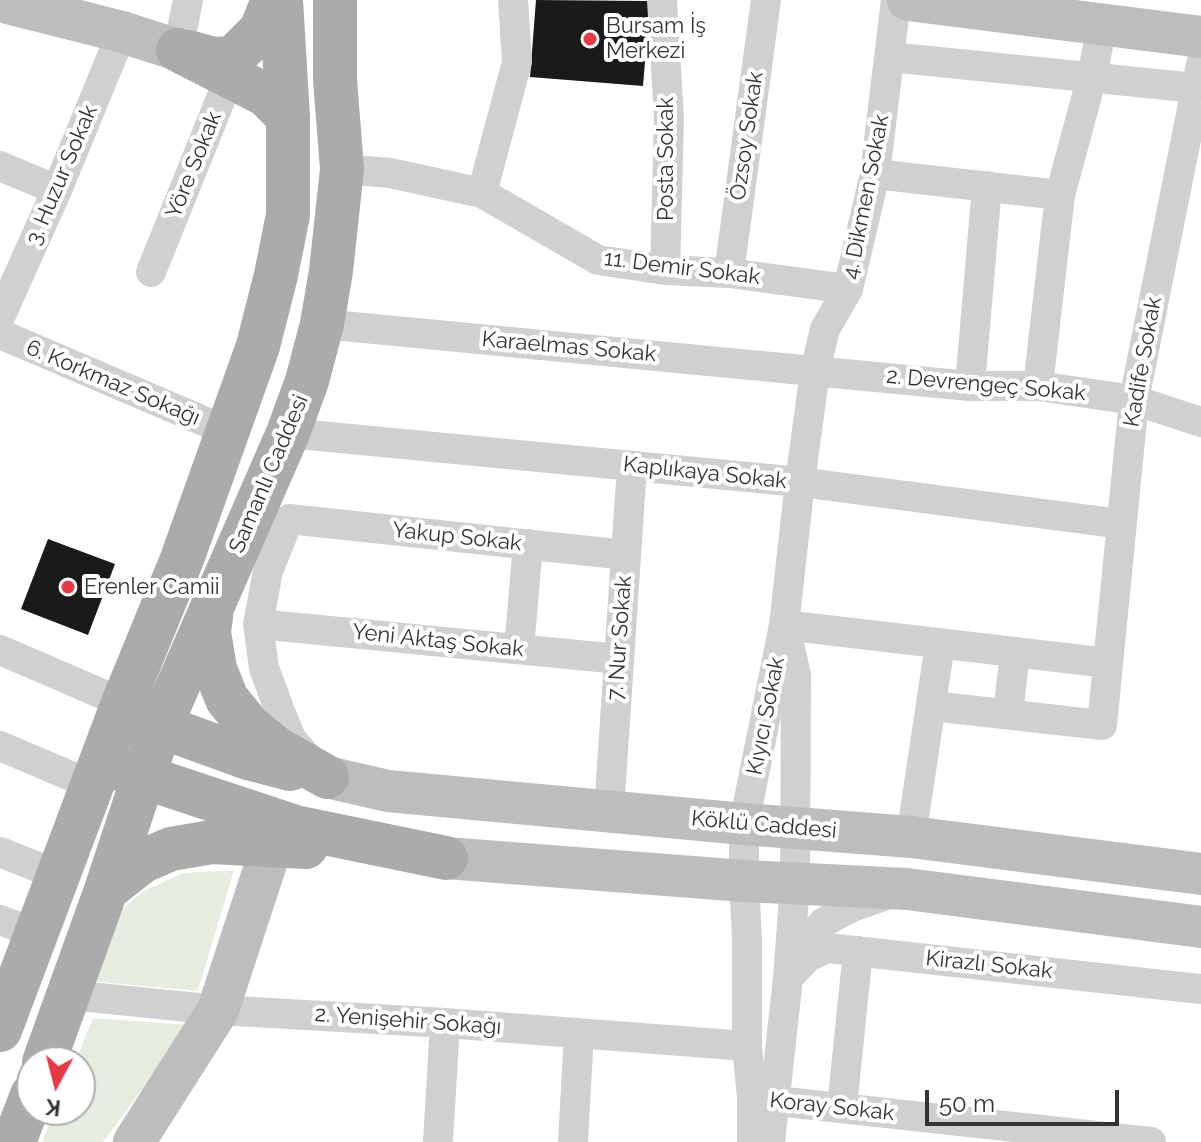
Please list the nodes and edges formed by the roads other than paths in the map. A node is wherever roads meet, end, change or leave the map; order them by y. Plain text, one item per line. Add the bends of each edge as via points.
1 (188, 0) edge
2 (273, 0) edge
3 (281, 0) edge
4 (335, 0) edge
5 (353, 0) edge
6 (513, 0) edge
7 (662, 0) edge
8 (766, 0) edge
9 (896, 0) edge
10 (908, 0) edge
11 (19, 4) edge
12 (1008, 6) edge
13 (1102, 25) junction
14 (122, 32) junction
15 (1201, 37) edge
16 (178, 50) junction
17 (890, 57) junction
18 (232, 67) junction
19 (1199, 76) edge
20 (1092, 77) junction
21 (335, 80) junction
22 (288, 117) junction
23 (0, 166) edge
24 (342, 169) junction
25 (875, 174) junction
26 (987, 186) junction
27 (57, 190) junction
28 (482, 193) junction
29 (1060, 195) junction
30 (665, 270) junction
31 (151, 272) dead end
32 (729, 273) junction
33 (848, 289) junction
34 (0, 317) edge
35 (322, 324) junction
36 (0, 334) edge
37 (815, 371) junction
38 (970, 386) junction
39 (1038, 386) junction
40 (1134, 400) junction
41 (1201, 422) edge
42 (227, 431) junction
43 (288, 433) junction
44 (632, 466) junction
45 (800, 482) junction
46 (1121, 524) junction
47 (528, 544) junction
48 (626, 555) junction
49 (212, 608) junction
50 (258, 624) junction
51 (784, 625) junction
52 (940, 644) junction
53 (519, 649) junction
54 (0, 650) edge
55 (1015, 652) junction
56 (619, 659) junction
57 (1108, 663) junction
58 (932, 706) junction
59 (135, 713) junction
60 (1008, 714) junction
61 (0, 746) edge
62 (97, 774) junction
63 (327, 777) junction
64 (143, 778) junction
65 (609, 811) junction
66 (744, 824) junction
67 (796, 828) junction
68 (911, 837) junction
69 (272, 845) junction
70 (0, 852) edge
71 (446, 858) junction
72 (1200, 870) edge
73 (60, 876) junction
74 (744, 881) junction
75 (795, 883) junction
76 (907, 889) junction
77 (106, 890) junction
78 (18, 927) edge
79 (1201, 927) edge
80 (858, 951) junction
81 (788, 978) junction
82 (1201, 989) edge
83 (69, 995) junction
84 (218, 1010) junction
85 (445, 1023) junction
86 (0, 1030) edge
87 (579, 1033) junction
88 (50, 1046) edge
89 (747, 1046) junction
90 (764, 1099) junction
91 (842, 1107) junction
92 (134, 1142) edge
93 (438, 1142) edge
94 (573, 1142) edge
95 (752, 1142) edge
96 (770, 1142) edge
97 (1151, 1142) edge

1 - 16 street
2 - 18 main road via 261,30
3 - 22 main road, Samanlı Caddesi
4 - 21 main road, Samanlı Caddesi
5 - 21 main road
6 - 28 street via 517,62
7 - 30 street, Posta Sokak via 669,119
8 - 32 street, Özsoy Sokak
9 - 17 street, 4. Dikmen Sokak
10 - 12 main road
11 - 14 main road
12 - 13 main road
13 - 15 main road
13 - 20 street
14 - 16 main road
14 - 27 street, 3. Huzur Sokak
16 - 18 main road
17 - 20 street
17 - 25 street, 4. Dikmen Sokak
18 - 22 main road
18 - 31 street, Yöre Sokak
19 - 20 street
19 - 40 street, Kadife Sokak
20 - 29 street
21 - 24 main road, Samanlı Caddesi
22 - 42 main road, Samanlı Caddesi via 288,215 258,346
23 - 27 street
24 - 28 street, 11. Demir Sokak via 390,173
24 - 35 main road, Samanlı Caddesi
25 - 26 street
25 - 33 street, 4. Dikmen Sokak
26 - 29 street
26 - 38 street
27 - 34 street, 3. Huzur Sokak
28 - 30 street, 11. Demir Sokak via 598,260
29 - 39 street
30 - 32 street, 11. Demir Sokak
32 - 33 street, 11. Demir Sokak
33 - 37 street, 4. Dikmen Sokak via 825,329
35 - 37 street, Karaelmas Sokak
35 - 43 main road, Samanlı Caddesi
36 - 42 street, 6. Korkmaz Sokağı
37 - 38 street, 2. Devrengeç Sokak
37 - 45 street, 4. Dikmen Sokak
38 - 39 street, 2. Devrengeç Sokak
39 - 40 street, 2. Devrengeç Sokak
40 - 41 street, 2. Devrengeç Sokak
40 - 46 street, Kadife Sokak
42 - 59 main road, Samanlı Caddesi
43 - 44 street, Kaplıkaya Sokak
43 - 49 main road, Samanlı Caddesi
44 - 45 street, Kaplıkaya Sokak
44 - 48 street, 7. Nur Sokak
45 - 46 street, Kaplıkaya Sokak
45 - 51 street, Kıyıcı Sokak
46 - 57 street, Kadife Sokak
47 - 48 street, Yakup Sokak
47 - 50 street, Yakup Sokak via 289,519 268,571
47 - 53 street
48 - 56 street, 7. Nur Sokak
49 - 59 main road, Samanlı Caddesi
49 - 63 main road via 209,632 215,669 227,699 276,748
50 - 53 street, Yeni Aktaş Sokak
50 - 63 street via 264,668 292,740
51 - 52 street
51 - 66 street, Kıyıcı Sokak
51 - 67 street via 796,675
52 - 55 street
52 - 58 street
53 - 56 street, Yeni Aktaş Sokak
54 - 59 street
55 - 57 street
55 - 60 street
56 - 65 street, 7. Nur Sokak
57 - 60 street, Kadife Sokak via 1102,725
58 - 60 street
58 - 68 street
59 - 62 main road, Samanlı Caddesi
59 - 63 main road via 256,761
59 - 64 main road, Samanlı Caddesi
61 - 62 street
62 - 64 main road
62 - 73 main road, Samanlı Caddesi
63 - 65 main road, Köklü Caddesi via 388,791
64 - 71 main road via 295,827
64 - 77 main road, Samanlı Caddesi
65 - 66 main road, Köklü Caddesi
66 - 67 main road, Köklü Caddesi
66 - 74 street, Kıyıcı Sokak
67 - 68 main road, Köklü Caddesi
67 - 75 street
68 - 72 main road, Köklü Caddesi
69 - 71 main road
69 - 77 main road via 212,842 171,849 143,861
69 - 84 main road
70 - 73 street
71 - 74 main road
73 - 78 main road, Samanlı Caddesi
74 - 75 main road
74 - 89 street, Kıyıcı Sokak
75 - 76 main road
75 - 81 street
76 - 79 main road
76 - 81 street via 824,922 800,949
77 - 83 main road, Samanlı Caddesi
78 - 86 main road, Samanlı Caddesi
80 - 81 street, Kirazlı Sokak via 827,948 808,957
80 - 82 street, Kirazlı Sokak
80 - 91 street
81 - 90 street
83 - 84 street, 2. Yenişehir Sokağı
83 - 88 main road, Samanlı Caddesi
84 - 85 street, 2. Yenişehir Sokağı
84 - 92 main road
85 - 87 street, 2. Yenişehir Sokağı
85 - 93 street
87 - 89 street, 2. Yenişehir Sokağı
87 - 94 street
89 - 90 street, Kıyıcı Sokak
90 - 91 street, Koray Sokak
90 - 95 street, Kıyıcı Sokak
90 - 96 street
91 - 97 street, Koray Sokak

